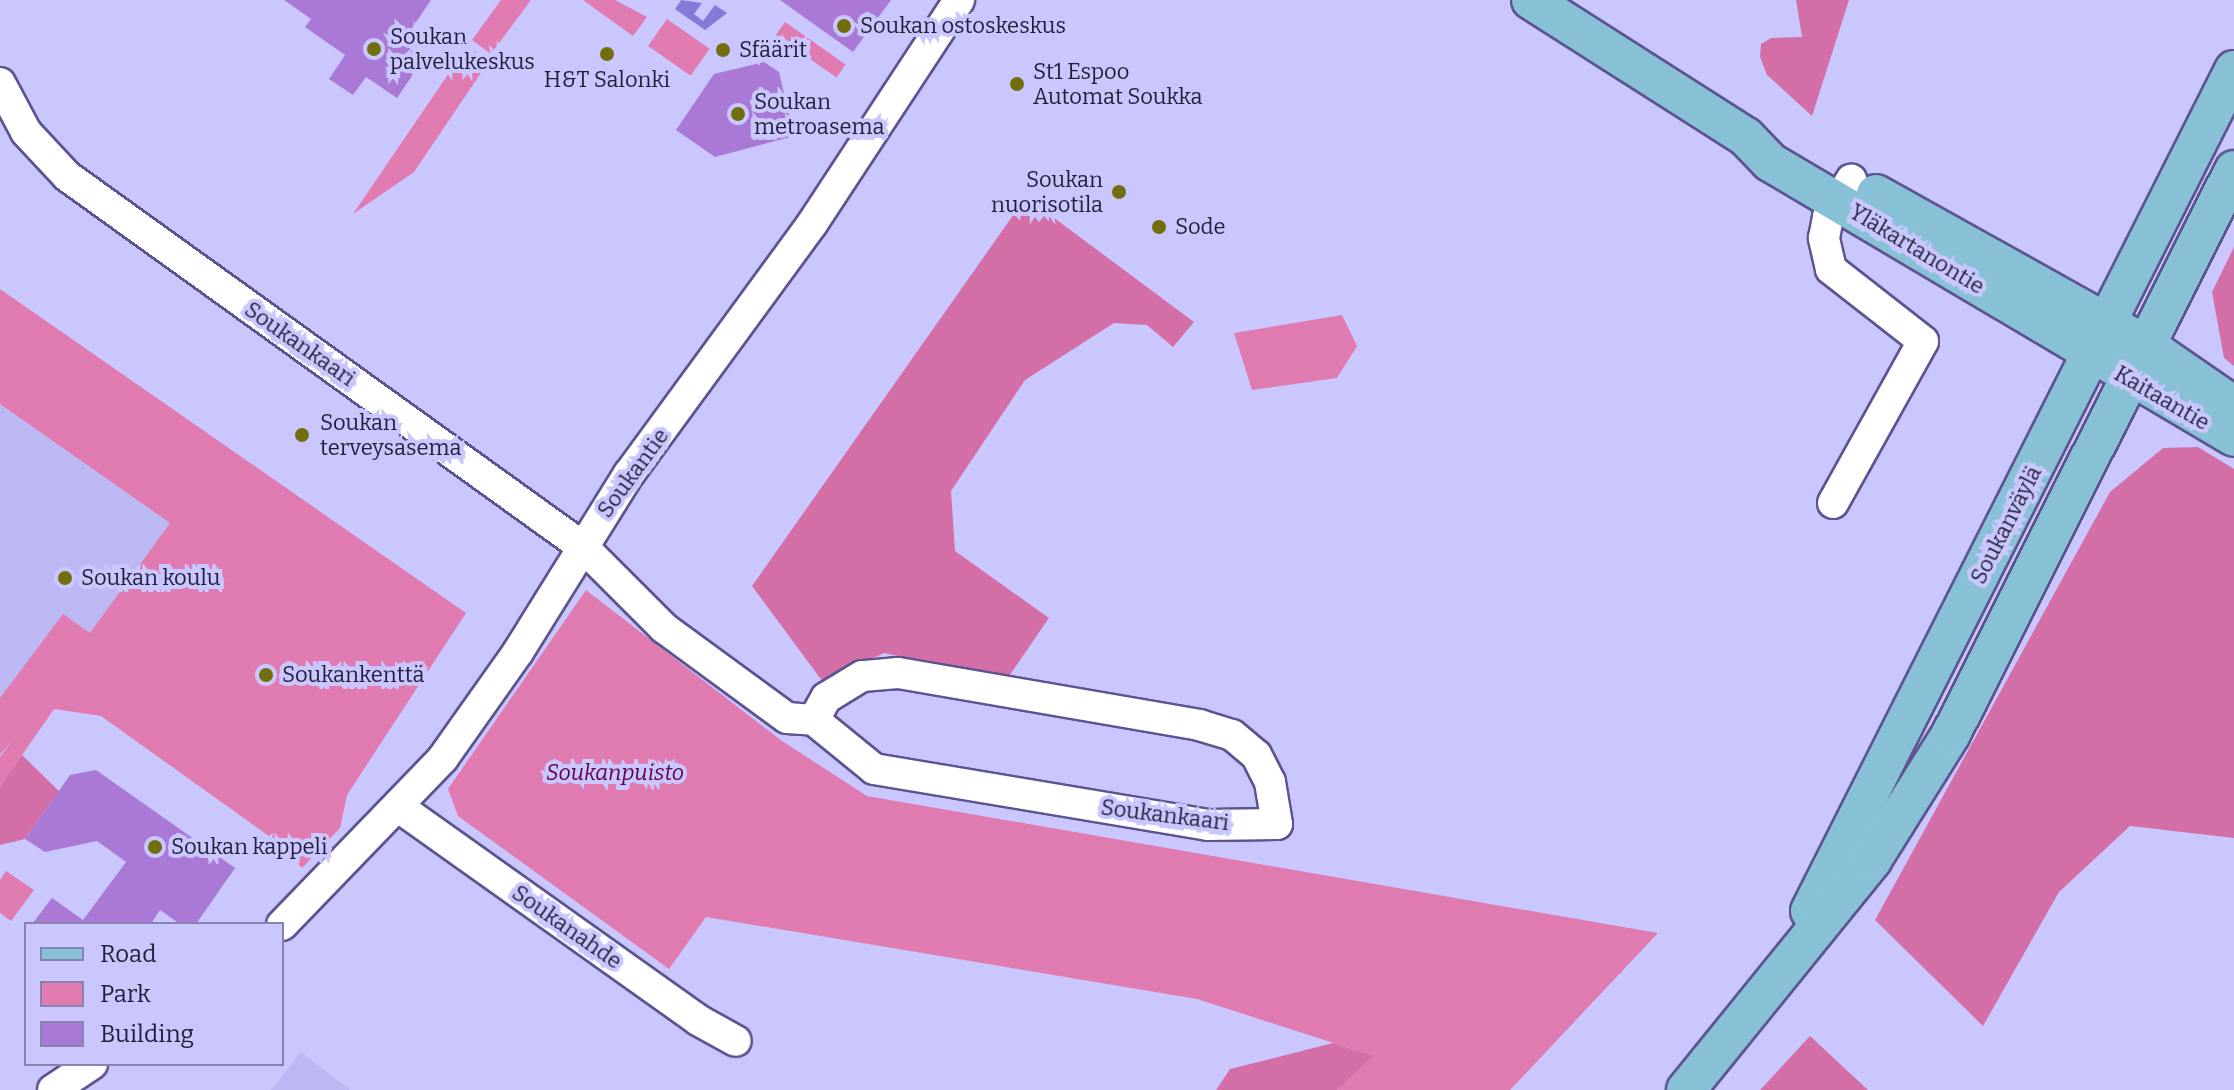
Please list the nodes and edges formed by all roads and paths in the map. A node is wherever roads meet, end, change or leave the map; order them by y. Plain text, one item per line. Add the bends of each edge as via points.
1 (959, 0) edge
2 (1531, 0) edge
3 (2234, 70) edge
4 (0, 83) edge
5 (2234, 170) edge
6 (1844, 191) junction
7 (2109, 323) junction
8 (2146, 345) junction
9 (2091, 356) junction
10 (2127, 379) junction
11 (2234, 406) edge
12 (2234, 437) edge
13 (1833, 503) dead end
14 (583, 547) junction
15 (814, 720) junction
16 (400, 808) junction
17 (284, 923) edge
18 (1776, 978) junction
19 (736, 1041) dead end
20 (62, 1066) edge
21 (89, 1066) edge
22 (32, 1090) edge
23 (53, 1090) edge
24 (1686, 1090) edge

1 - 14 street, Soukantie via 812,224
2 - 6 main road, Yläkartanontie via 1746,137 1784,144
3 - 7 main road, Soukanväylä
4 - 14 street, Soukankaari via 26,132 67,176
5 - 8 main road, Soukanväylä
6 - 7 main road, Yläkartanontie
6 - 9 main road, Yläkartanontie
6 - 13 street via 1824,238 1831,269 1923,341
7 - 8 main road, Kaitaantie
7 - 9 main road, Soukanväylä
8 - 10 main road, Soukanväylä
8 - 11 main road, Kaitaantie
9 - 10 main road, Kaitaantie
9 - 18 main road, Soukanväylä
10 - 12 main road, Kaitaantie
10 - 18 main road, Soukanväylä via 1951,734 1872,860
14 - 15 street, Soukankaari via 664,628 787,718
14 - 16 street, Soukantie via 518,652
15 - 15 street, Soukankaari via 874,769 1208,825 1277,824 1270,782 1256,755 1232,735 1200,725 898,673 862,676 826,698
16 - 17 street, Soukantie
16 - 19 street, Soukanahde via 698,1020
18 - 24 main road, Soukanväylä
20 - 22 street
21 - 23 street

